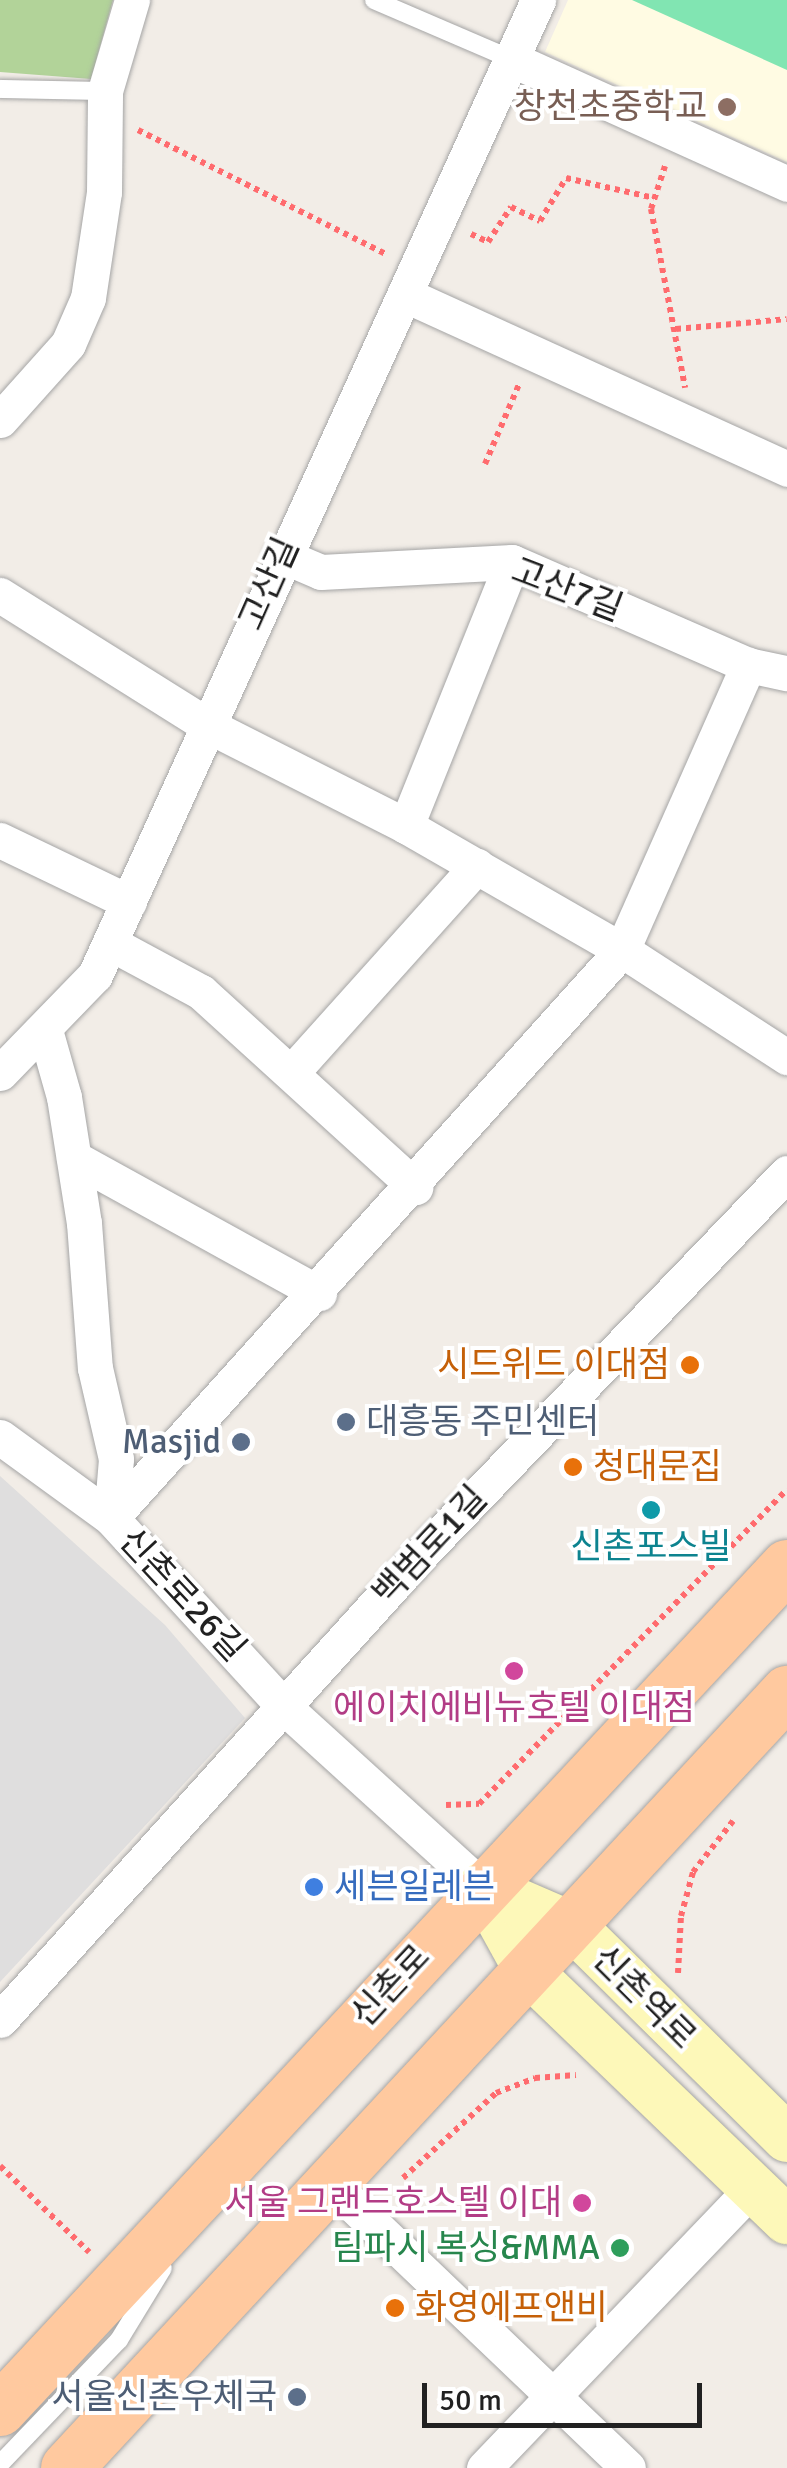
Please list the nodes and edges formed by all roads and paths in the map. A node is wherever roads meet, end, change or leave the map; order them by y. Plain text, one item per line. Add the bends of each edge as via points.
1 (132, 0) edge
2 (374, 0) edge
3 (538, 0) edge
4 (513, 60) junction
5 (0, 88) edge
6 (104, 102) junction
7 (680, 136) junction
8 (787, 184) edge
9 (654, 198) junction
10 (441, 220) junction
11 (413, 283) junction
12 (787, 319) edge
13 (676, 329) junction
14 (532, 354) junction
15 (0, 420) edge
16 (684, 424) junction
17 (485, 464) dead end
18 (787, 469) edge
19 (281, 554) junction
20 (512, 562) junction
21 (0, 595) edge
22 (748, 666) junction
23 (787, 673) edge
24 (209, 726) junction
25 (406, 826) junction
26 (0, 840) edge
27 (476, 866) junction
28 (129, 902) junction
29 (110, 943) junction
30 (622, 950) junction
31 (45, 1030) junction
32 (787, 1056) edge
33 (292, 1072) junction
34 (0, 1073) edge
35 (74, 1158) junction
36 (787, 1173) edge
37 (414, 1187) junction
38 (320, 1293) junction
39 (0, 1437) edge
40 (787, 1490) edge
41 (111, 1518) junction
42 (787, 1566) edge
43 (283, 1706) junction
44 (779, 1717) edge
45 (432, 1792) dead end
46 (740, 1813) dead end
47 (482, 1888) junction
48 (572, 1926) junction
49 (529, 1972) junction
50 (679, 1979) dead end
51 (0, 2020) edge
52 (581, 2074) dead end
53 (787, 2138) edge
54 (226, 2164) junction
55 (0, 2166) edge
56 (403, 2178) dead end
57 (330, 2183) junction
58 (753, 2186) junction
59 (787, 2220) edge
60 (119, 2281) junction
61 (553, 2394) junction
62 (0, 2410) edge
63 (0, 2464) edge
64 (67, 2468) edge
65 (484, 2468) edge
66 (628, 2468) edge

1 - 6 street
2 - 4 lane
3 - 4 street, 고산길
4 - 7 street
4 - 10 street, 고산길
5 - 6 lane
6 - 11 path
6 - 15 street via 102,212 88,298 68,344
7 - 8 street
7 - 9 path
9 - 10 path via 566,178 540,221 510,207 488,242
9 - 13 path
10 - 11 street, 고산길
11 - 14 street
11 - 19 street, 고산길
12 - 13 path
13 - 16 path via 686,375
14 - 16 street
14 - 17 path
16 - 18 street
19 - 20 street, 고산7길 via 321,572
19 - 24 street, 고산길
20 - 22 street, 고산7길
20 - 25 street
21 - 24 street
22 - 23 street, 고산7길
22 - 30 street
24 - 25 street
24 - 28 street, 고산길
25 - 27 street
26 - 28 street
27 - 30 street
27 - 33 street
28 - 29 street, 고산길
29 - 31 street, 고산길 via 95,975
29 - 33 street via 201,992
30 - 32 street
30 - 37 street
31 - 34 street, 고산길
31 - 35 street, 신촌로26길
33 - 37 street
35 - 38 street
35 - 41 street, 신촌로26길 via 94,1368 116,1460
36 - 43 street, 백범로1길
37 - 38 street
38 - 41 street
39 - 41 street
40 - 45 path via 479,1804 446,1805
41 - 43 street, 신촌로26길
42 - 47 main road, 신촌로
43 - 47 street, 신촌로26길
43 - 51 street, 백범로1길
44 - 48 main road
46 - 50 path via 693,1872 676,1954
47 - 48 main road, 신촌역로
47 - 49 main road
47 - 54 main road, 신촌로
48 - 49 main road
48 - 53 main road, 신촌역로
49 - 57 main road
49 - 58 main road
52 - 56 path via 535,2078 496,2093
54 - 60 main road, 신촌로
54 - 63 lane via 119,2340
55 - 60 path
57 - 61 street
57 - 64 main road
58 - 59 main road
58 - 61 street
60 - 62 main road, 신촌로
61 - 65 street
61 - 66 street

